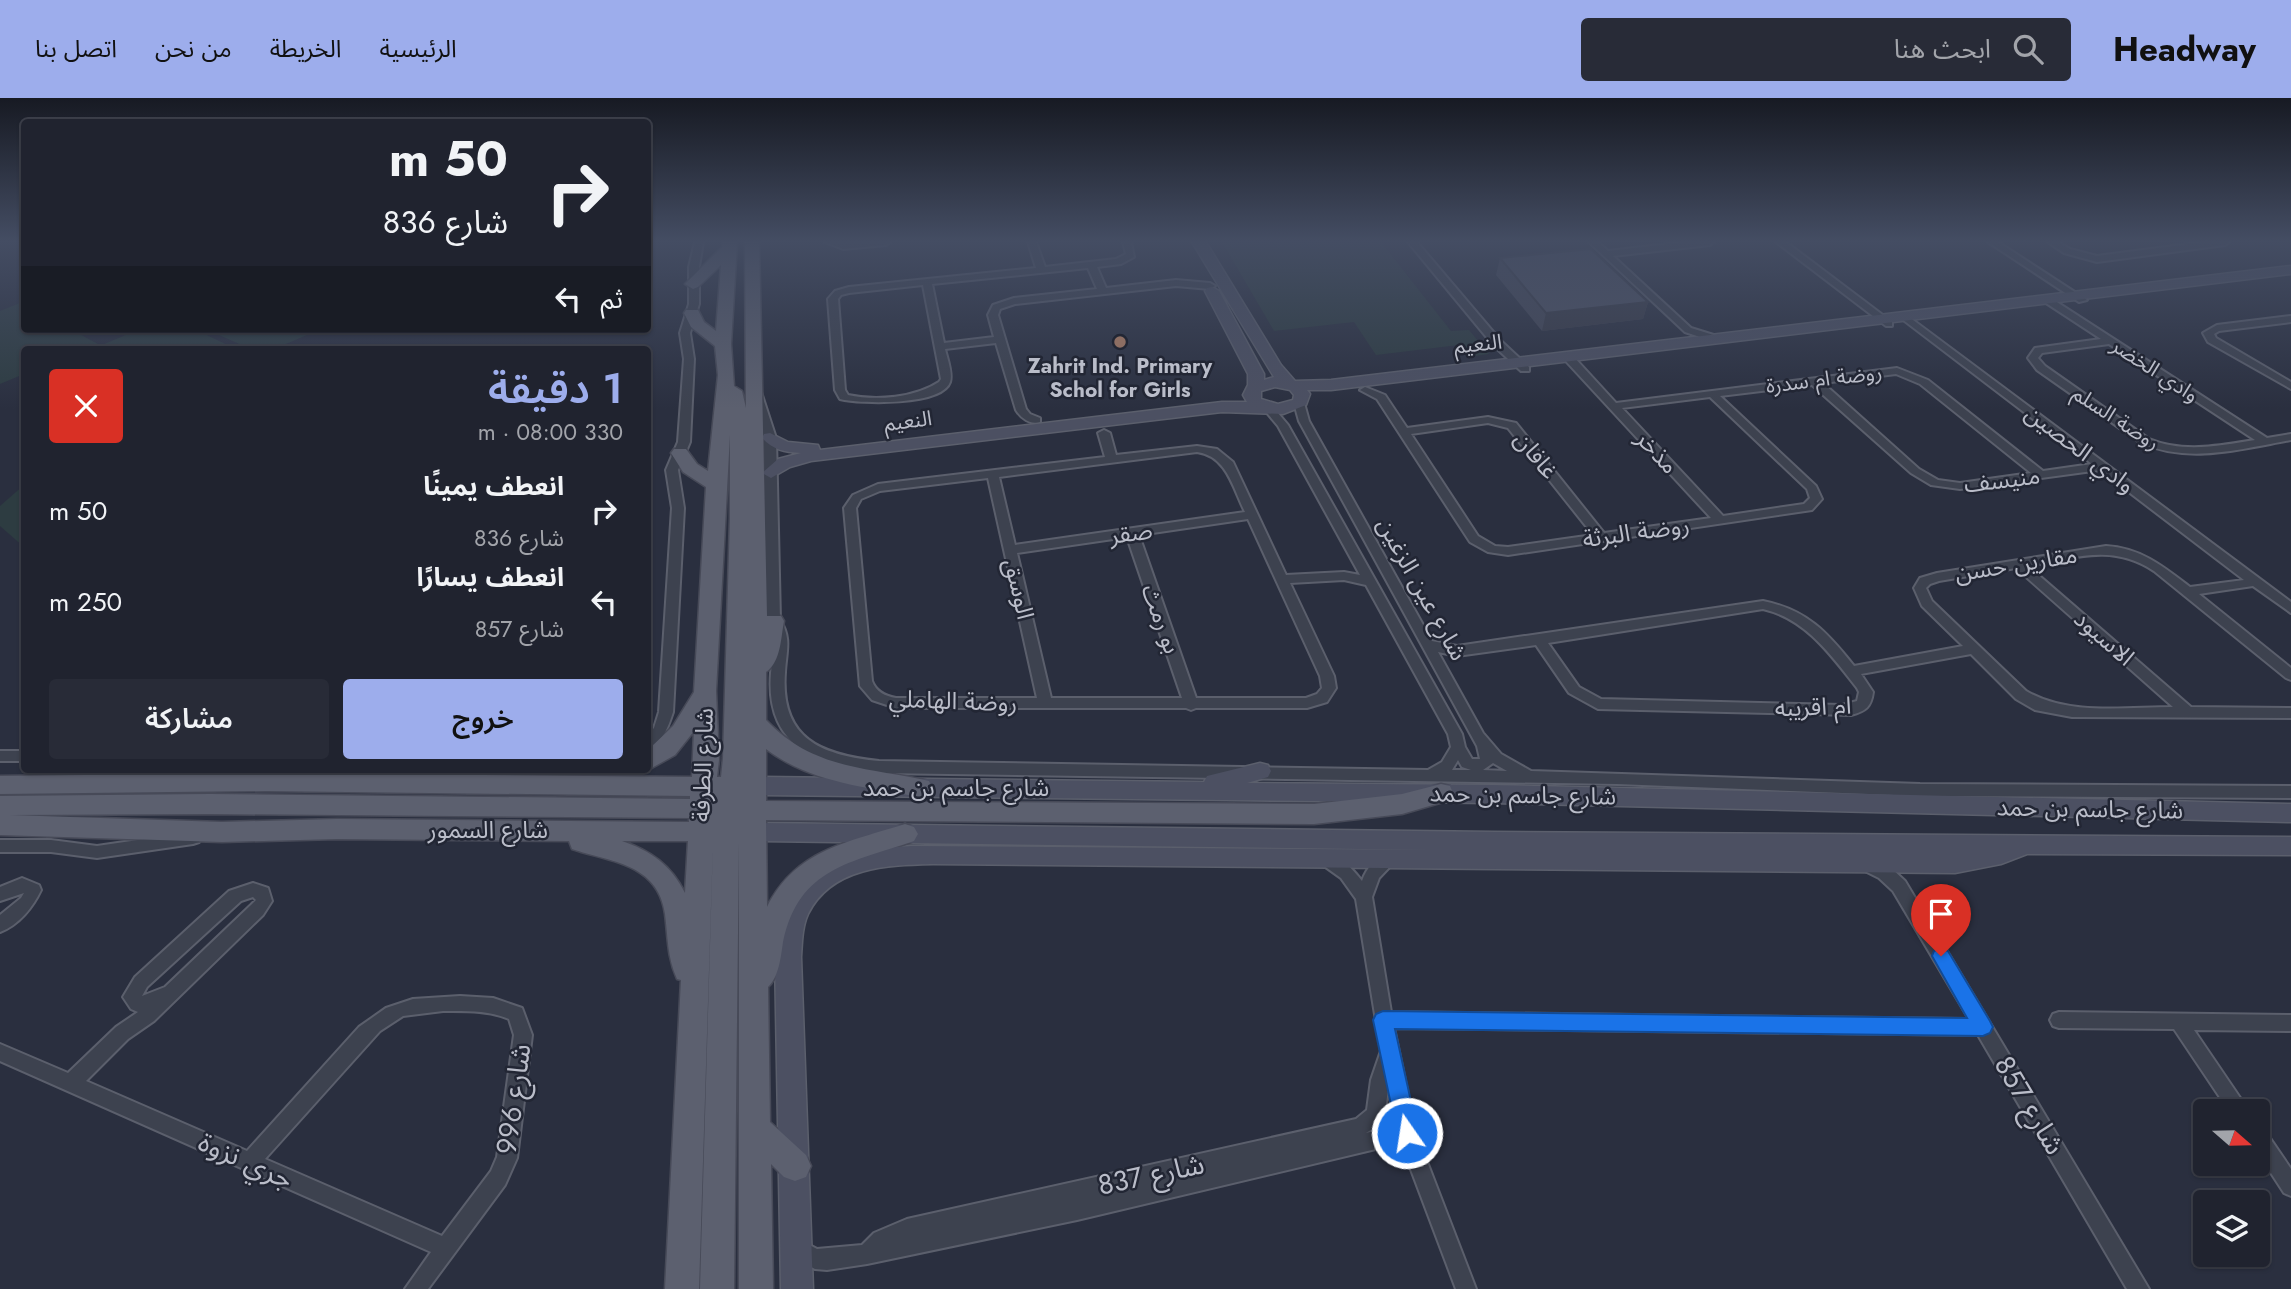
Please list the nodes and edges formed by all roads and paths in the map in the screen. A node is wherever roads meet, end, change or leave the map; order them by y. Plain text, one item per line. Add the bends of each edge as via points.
1 (693, 298) edge
2 (726, 298) edge
3 (753, 298) edge
4 (835, 298) edge
5 (930, 298) edge
6 (1055, 298) edge
7 (1216, 298) edge
8 (1232, 298) edge
9 (1459, 298) edge
10 (1653, 298) edge
11 (1863, 298) edge
12 (1865, 298) edge
13 (2079, 298) joint
14 (2082, 298) edge
15 (2049, 301) junction
16 (692, 313) junction
17 (1896, 320) junction
18 (2289, 320) edge
19 (1000, 339) junction
20 (1716, 339) junction
21 (2110, 341) junction
22 (723, 344) junction
23 (940, 347) junction
24 (1574, 359) junction
25 (1517, 366) junction
26 (726, 375) junction
27 (1812, 380) junction
28 (2291, 386) edge
29 (1255, 388) junction
30 (756, 391) junction
31 (1384, 392) junction
32 (1711, 393) junction
33 (1295, 394) junction
34 (1615, 406) junction
35 (1266, 407) junction
36 (1037, 420) junction
37 (1109, 426) junction
38 (1405, 432) junction
39 (2291, 437) edge
40 (770, 438) junction
41 (2264, 441) junction
42 (680, 453) junction
43 (1112, 460) junction
44 (2103, 466) junction
45 (771, 472) junction
46 (993, 475) junction
47 (2041, 475) junction
48 (716, 485) junction
49 (1252, 515) junction
50 (1720, 520) junction
51 (1132, 533) junction
52 (1601, 537) junction
53 (1010, 550) junction
54 (1360, 561) junction
55 (2019, 564) junction
56 (1344, 576) junction
57 (1281, 579) junction
58 (1372, 582) junction
59 (2255, 582) junction
60 (2187, 592) junction
61 (2291, 609) edge
62 (773, 621) junction
63 (1539, 640) junction
64 (1427, 645) junction
65 (1974, 649) junction
66 (1457, 651) junction
67 (1438, 664) junction
68 (1851, 671) junction
69 (2291, 675) edge
70 (755, 682) junction
71 (705, 691) junction
72 (1045, 703) junction
73 (1191, 705) junction
74 (2188, 713) junction
75 (2291, 713) edge
76 (754, 722) junction
77 (651, 738) edge
78 (1484, 746) junction
79 (1458, 747) junction
80 (811, 750) joint
81 (0, 755) edge
82 (21, 756) edge
83 (651, 759) edge
84 (1260, 771) junction
85 (244, 773) edge
86 (616, 773) edge
87 (1529, 776) junction
88 (266, 782) junction
89 (579, 784) junction
90 (1436, 784) junction
91 (0, 785) edge
92 (920, 788) junction
93 (1190, 789) junction
94 (2291, 792) edge
95 (0, 806) edge
96 (729, 809) junction
97 (2291, 813) edge
98 (0, 825) edge
99 (539, 830) junction
100 (222, 832) junction
101 (905, 834) junction
102 (1223, 837) junction
103 (1549, 841) junction
104 (2026, 844) junction
105 (0, 846) edge
106 (2291, 846) edge
107 (1270, 857) junction
108 (1391, 857) junction
109 (1324, 858) junction
110 (1441, 859) junction
111 (1858, 862) junction
112 (1912, 863) junction
113 (1899, 886) junction
114 (0, 894) edge
115 (1364, 897) junction
116 (0, 925) edge
117 (694, 982) junction
118 (167, 995) junction
119 (753, 996) junction
120 (133, 1001) junction
121 (1383, 1020) junction
122 (2059, 1020) dead end
123 (2178, 1021) junction
124 (2291, 1023) edge
125 (1983, 1027) junction
126 (122, 1033) junction
127 (0, 1052) edge
128 (1389, 1053) junction
129 (71, 1083) junction
130 (2232, 1099) edge
131 (756, 1129) junction
132 (1407, 1133) junction
133 (2270, 1155) edge
134 (250, 1162) junction
135 (795, 1166) junction
136 (2291, 1186) edge
137 (446, 1248) junction
138 (798, 1249) junction
139 (867, 1254) junction
140 (415, 1289) edge
141 (682, 1289) edge
142 (717, 1289) edge
143 (756, 1289) edge
144 (797, 1289) edge
145 (1465, 1289) edge
146 (2139, 1289) edge

1 - 16 street, شارع الطرفة
2 - 22 main road, شارع الطرفة
3 - 30 main road, شارع الطرفة
4 - 23 street via 842,395 864,401 936,390 946,379
5 - 23 street
6 - 19 street via 1000,305 993,312
7 - 29 street via 1256,374
8 - 33 street, شارع عين الزغين via 1273,367
9 - 25 street
10 - 20 street via 1688,330
11 - 17 street
12 - 17 street
13 - 14 street, النعيم
13 - 15 street, النعيم
15 - 17 street, النعيم
15 - 21 street, وادي الخضر
16 - 22 main road via 697,324
16 - 42 street, شارع الطرفة via 686,326 689,359
17 - 20 street, النعيم
17 - 24 street, النعيم
17 - 44 street, وادي الحصين
18 - 28 street via 2217,328 2208,333 2212,340
19 - 23 street
19 - 36 street via 1024,414
20 - 24 street, النعيم
21 - 41 street, وادي الخضر
21 - 41 street, روضة السلم via 2039,350 2033,358 2041,368 2161,449 2185,452
22 - 26 main road, شارع الطرفة
24 - 25 street, النعيم
24 - 34 street, مذخر
25 - 31 street, النعيم
25 - 33 street, النعيم
26 - 48 main road, شارع الطرفة
26 - 96 main road via 737,405 740,465 739,608
27 - 32 street, روضة ام سدرة
27 - 47 street, روضة ام سدرة via 1890,370 1912,375
27 - 47 street, منيسف via 1927,480 1953,486
29 - 33 street, النعيم via 1274,382
29 - 35 street via 1252,398
29 - 36 street, النعيم via 1227,397
30 - 40 street, شارع الطرفة
30 - 70 main road, شارع الطرفة
31 - 33 street, النعيم
31 - 38 street, روضة البرثة
32 - 34 street, روضة ام سدرة
32 - 50 street, روضة البرثة via 1816,494 1808,507
33 - 35 street, النعيم via 1289,408
33 - 64 street, شارع عين الزغين via 1304,421
34 - 50 street, مذخر
35 - 37 street, النعيم via 1230,407
35 - 54 street, شارع عين الزغين via 1283,425
36 - 40 street, النعيم via 809,449 784,447
37 - 43 street
37 - 45 street, النعيم via 1086,423 810,456
38 - 52 street, غافان via 1488,420 1512,425
38 - 52 street, روضة البرثة via 1474,538 1485,546 1508,551
39 - 41 street, روضة السلم
40 - 45 street, شارع الطرفة
42 - 48 main road via 690,468
42 - 77 street, شارع الطرفة via 672,475 678,508 666,712 660,730
43 - 46 street, روضة الهاملي
43 - 49 street, روضة الهاملي via 1213,451 1227,462
44 - 47 street, منيسف
44 - 59 street, وادي الحصين
45 - 62 street, شارع الطرفة
46 - 53 street, الوسق
46 - 72 street, روضة الهاملي via 873,489 852,502 865,681 872,695 896,703
48 - 71 main road, شارع الطرفة
49 - 51 street, صقر
49 - 57 street, روضة الهاملي
50 - 52 street, روضة البرثة
51 - 53 street, صقر
51 - 73 street, بو رمث
53 - 72 street, الوسق
54 - 56 street
54 - 58 street, شارع عين الزغين
55 - 60 street, مقارين حسن via 2098,550 2122,551 2148,561
55 - 65 street, مقارين حسن via 1937,577 1922,584 1920,593 1927,603
55 - 74 street, الاسيود
56 - 57 street
56 - 58 street
57 - 73 street, روضة الهاملي via 1327,676 1326,693 1307,703
58 - 79 street, شارع عين الزغين
59 - 60 street
59 - 61 street, وادي الحصين
60 - 69 street, مقارين حسن
62 - 70 main road via 768,651
62 - 80 street, شارع الطرفة via 783,634 776,688 780,715 788,730
63 - 66 street, ام اقريبه
63 - 68 street, ام اقريبه via 1763,605 1802,618
63 - 68 street, ام اقريبه via 1581,696 1608,705 1851,710 1867,698
64 - 66 street, ام اقريبه
64 - 67 street, شارع عين الزغين
65 - 68 street
65 - 74 street, مقارين حسن via 2021,695 2051,710
66 - 67 street, ام اقريبه
67 - 78 street, شارع عين الزغين
70 - 76 main road, شارع الطرفة
71 - 83 main road via 680,735
71 - 96 main road, شارع الطرفة via 707,760
72 - 73 street, روضة الهاملي
74 - 75 street, مقارين حسن
76 - 92 main road via 775,746 818,770
76 - 96 main road, شارع الطرفة
78 - 79 street via 1488,760 1477,766 1467,763
78 - 87 street, شارع عين الزغين via 1503,763
79 - 90 street
80 - 84 street, شارع جاسم بن حمد via 838,762 879,767
81 - 82 street
84 - 90 street, شارع جاسم بن حمد
84 - 93 street
85 - 88 main road
86 - 89 main road
87 - 90 street, شارع جاسم بن حمد
87 - 94 street, شارع جاسم بن حمد via 1920,790
88 - 89 main road, شارع السمور
88 - 91 main road, شارع السمور
89 - 96 main road, شارع السمور
90 - 93 street, شارع جاسم بن حمد
90 - 96 main road via 1402,804 1314,814
90 - 97 street, شارع جاسم بن حمد
92 - 93 street, شارع جاسم بن حمد
92 - 96 street, شارع جاسم بن حمد
95 - 96 main road
96 - 99 main road, شارع السمور
96 - 101 street, شارع جاسم بن حمد
96 - 117 main road, شارع الطرفة
96 - 119 main road, شارع الطرفة
96 - 142 main road
98 - 100 main road, شارع السمور
99 - 100 main road, شارع السمور
99 - 117 main road via 557,838 621,850 657,870 673,894 682,952
100 - 105 street, شارع السمور via 110,851
101 - 102 street, شارع جاسم بن حمد
101 - 119 main road via 836,855 799,880 779,908
102 - 103 street, شارع جاسم بن حمد
102 - 107 street
103 - 104 street, شارع جاسم بن حمد
103 - 110 street via 1523,850 1473,851
104 - 106 street, شارع جاسم بن حمد
104 - 112 street, شارع جاسم بن حمد via 1987,859
107 - 109 street, شارع جاسم بن حمد
107 - 135 street, شارع جاسم بن حمد via 889,857 855,863 820,882 795,915 790,936
108 - 109 street, شارع جاسم بن حمد
108 - 110 street, شارع جاسم بن حمد
108 - 115 street via 1372,874
109 - 115 street via 1347,873
110 - 111 street, شارع جاسم بن حمد
111 - 112 street, شارع جاسم بن حمد
111 - 113 street, شارع 857 via 1885,873
112 - 113 street
113 - 125 street, شارع 857
114 - 116 street via 22,885 33,890 27,903
115 - 121 street
117 - 141 main road, شارع الطرفة
118 - 120 street via 148,1004
118 - 120 street via 257,910 264,901 262,893 253,890 235,896 136,987
118 - 126 street
119 - 131 main road, شارع الطرفة
120 - 126 street
121 - 125 street
121 - 128 street
122 - 123 street
123 - 124 street
123 - 130 street
125 - 146 street, شارع 857
126 - 129 street
127 - 129 street, جري نزوة
128 - 132 street
128 - 139 street, شارع 837 via 1375,1115 1353,1130 907,1229 881,1240
129 - 134 street, جري نزوة
131 - 135 main road
131 - 143 main road, شارع الطرفة
132 - 139 street, شارع 837
132 - 145 street
133 - 136 street
134 - 137 street, جري نزوة
134 - 137 street, شارع 996 via 382,1019 421,1005 503,1007 516,1014 523,1035 507,1158 498,1178
135 - 138 street
137 - 140 street
138 - 139 street, شارع 837 via 827,1260
138 - 144 street

